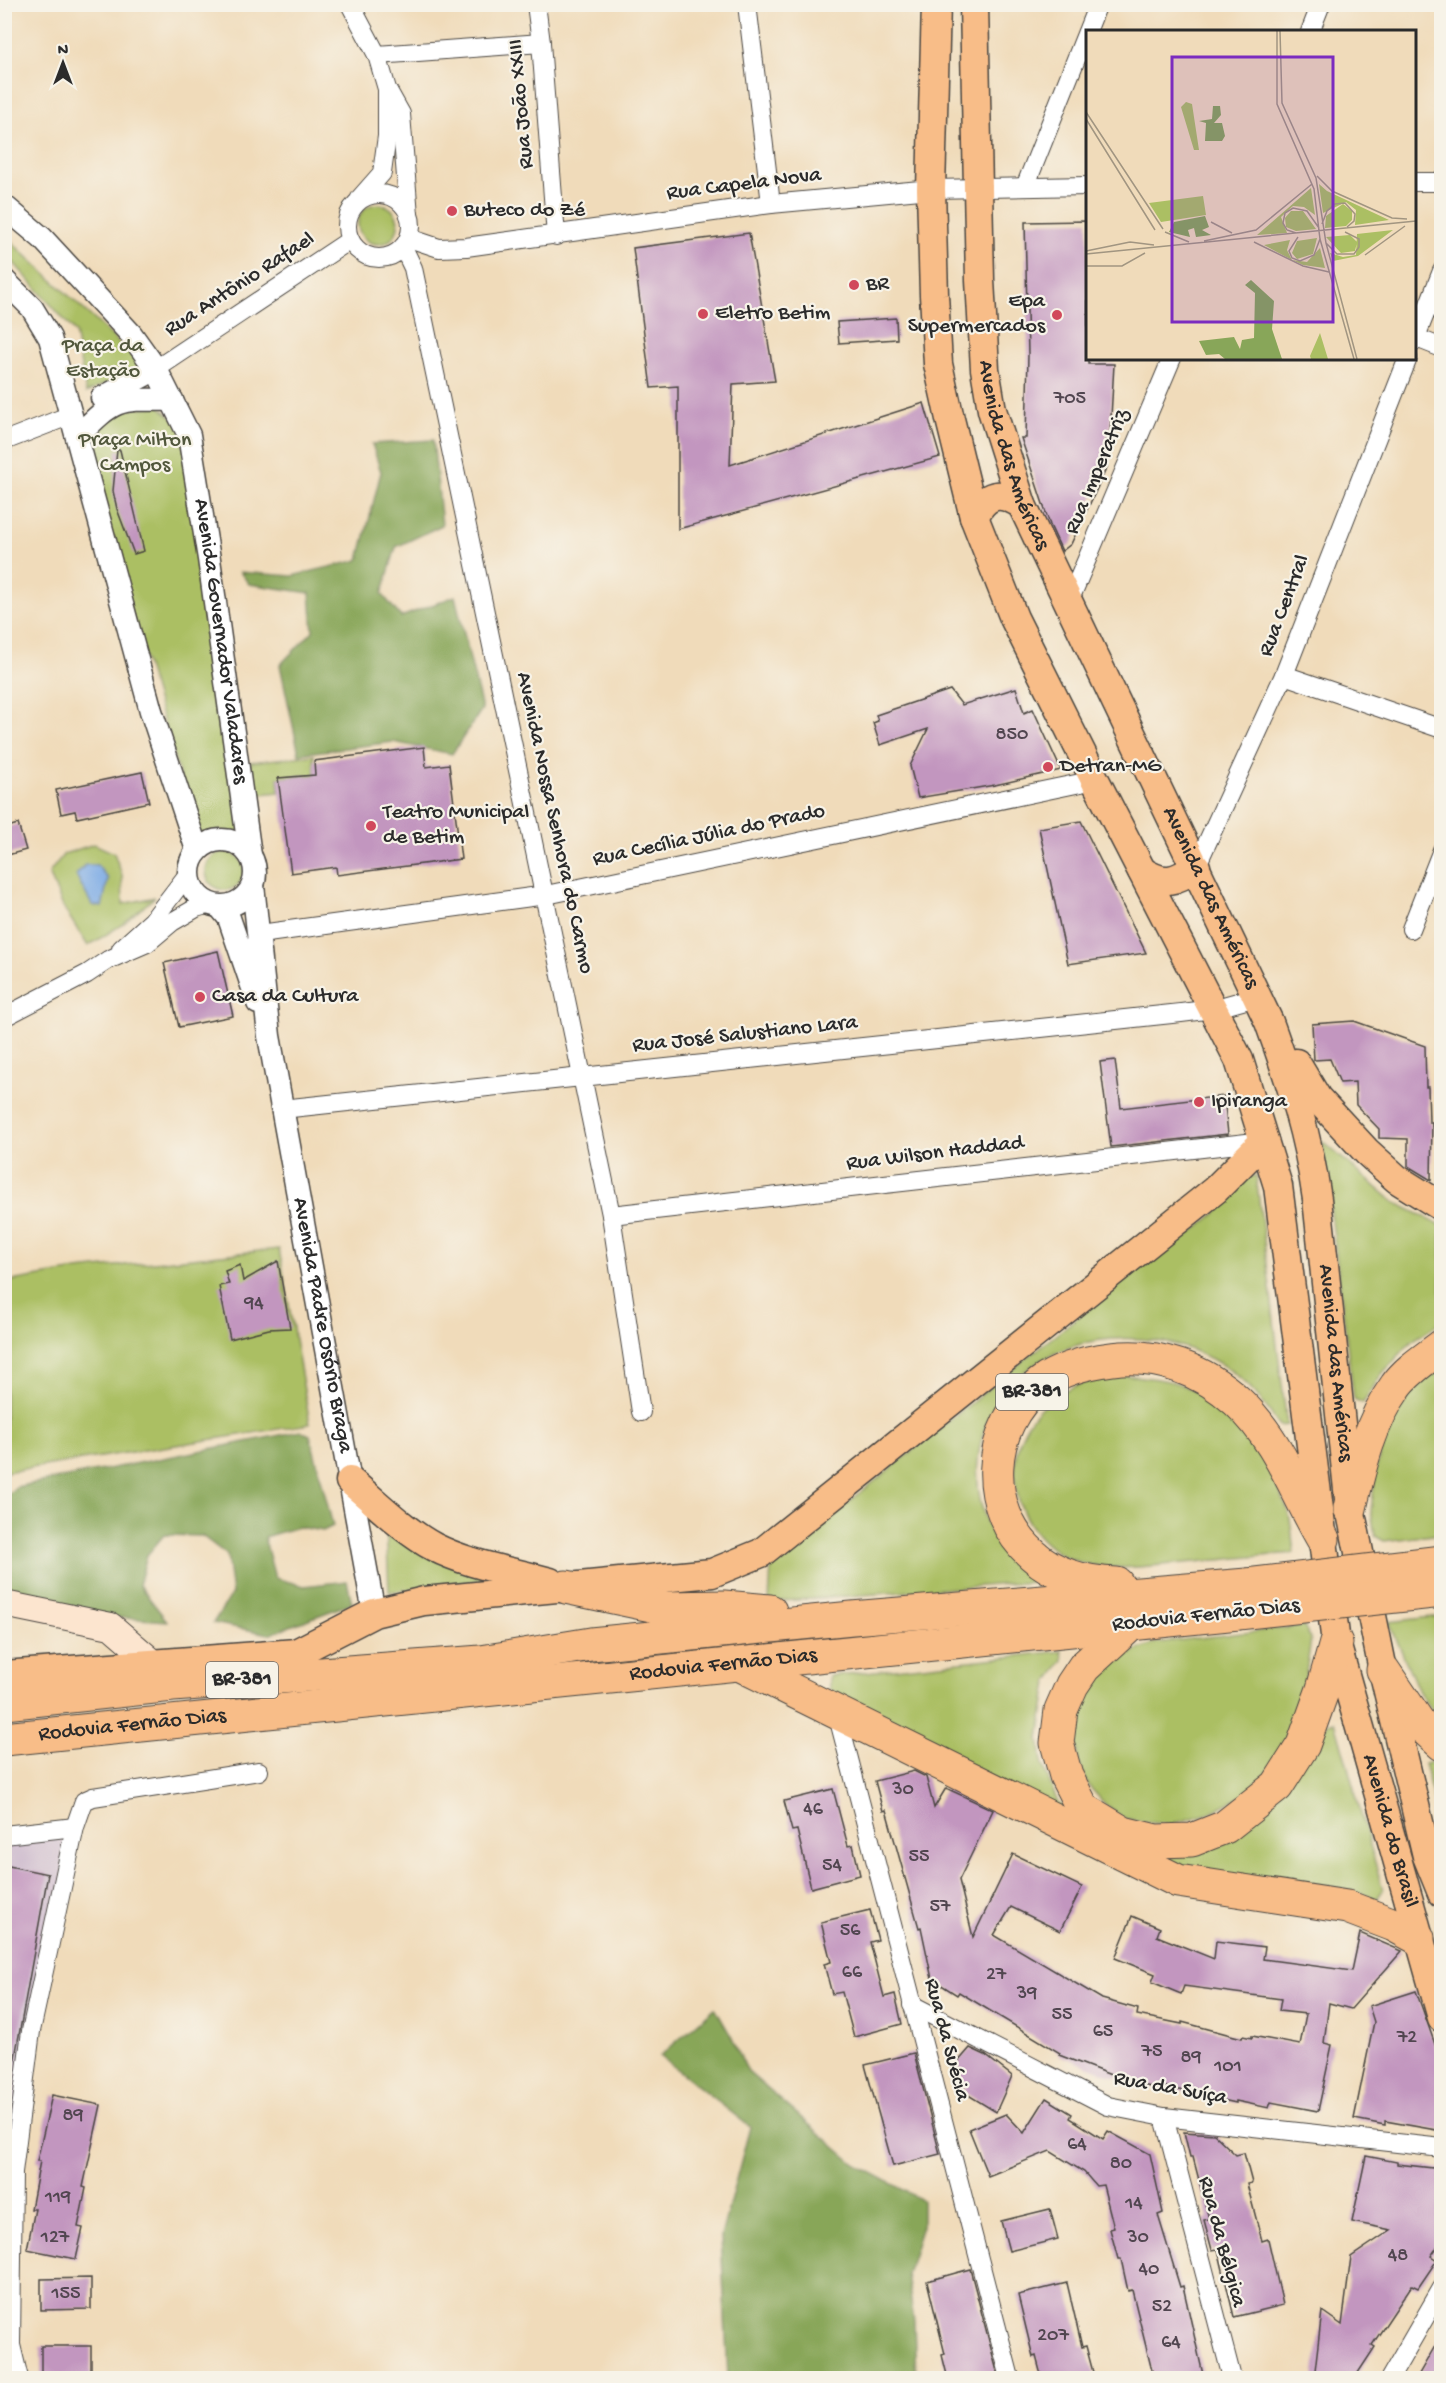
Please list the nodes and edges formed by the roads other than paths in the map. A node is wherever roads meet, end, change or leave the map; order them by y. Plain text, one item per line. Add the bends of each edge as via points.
1 (350, 4) edge
2 (536, 4) edge
3 (747, 4) edge
4 (936, 4) edge
5 (974, 4) edge
6 (1098, 4) edge
7 (1321, 4) edge
8 (1088, 30) edge
9 (1311, 30) edge
10 (1086, 34) edge
11 (542, 43) junction
12 (377, 55) junction
13 (387, 89) junction
14 (1416, 182) edge
15 (1442, 182) edge
16 (1086, 186) edge
17 (1025, 187) junction
18 (976, 188) junction
19 (931, 189) junction
20 (358, 200) junction
21 (771, 204) junction
22 (4, 206) edge
23 (409, 214) junction
24 (556, 236) junction
25 (350, 240) junction
26 (406, 242) junction
27 (1442, 271) edge
28 (4, 280) edge
29 (1416, 336) edge
30 (1416, 339) edge
31 (1442, 348) edge
32 (1171, 360) edge
33 (1407, 360) edge
34 (156, 369) junction
35 (172, 400) junction
36 (71, 415) junction
37 (78, 436) junction
38 (4, 441) edge
39 (1022, 505) junction
40 (974, 517) junction
41 (1068, 603) junction
42 (1284, 675) junction
43 (1442, 729) edge
44 (1095, 780) junction
45 (197, 850) junction
46 (1442, 850) edge
47 (250, 855) junction
48 (1196, 867) junction
49 (1142, 871) junction
50 (188, 874) junction
51 (253, 885) junction
52 (546, 895) junction
53 (215, 905) junction
54 (1411, 929) dead end
55 (260, 934) junction
56 (108, 960) junction
57 (1256, 997) junction
58 (1213, 1009) junction
59 (4, 1017) edge
60 (1269, 1022) junction
61 (269, 1036) junction
62 (582, 1077) junction
63 (282, 1109) junction
64 (1264, 1141) junction
65 (1442, 1207) edge
66 (611, 1215) junction
67 (1442, 1346) edge
68 (641, 1412) dead end
69 (350, 1481) junction
70 (1350, 1508) junction
71 (1323, 1539) junction
72 (1442, 1562) edge
73 (566, 1587) junction
74 (1442, 1591) edge
75 (1238, 1595) junction
76 (4, 1604) edge
77 (374, 1613) junction
78 (852, 1618) junction
79 (1132, 1623) junction
80 (1336, 1643) junction
81 (591, 1644) junction
82 (296, 1653) junction
83 (155, 1664) junction
84 (739, 1664) junction
85 (1383, 1670) junction
86 (4, 1676) edge
87 (4, 1703) edge
88 (837, 1713) junction
89 (4, 1739) edge
90 (1442, 1744) edge
91 (259, 1771) dead end
92 (75, 1827) junction
93 (4, 1835) edge
94 (1434, 1854) edge
95 (1442, 1893) edge
96 (1419, 1938) junction
97 (912, 2005) junction
98 (1442, 2018) edge
99 (1164, 2117) junction
100 (1442, 2148) edge
101 (1442, 2288) edge
102 (8, 2345) edge
103 (19, 2379) edge
104 (1010, 2379) edge
105 (1232, 2379) edge
106 (1390, 2379) edge

1 - 12 street
2 - 11 street, Rua João XXIII
3 - 21 street
4 - 19 main road, Avenida das Américas
5 - 18 main road, Avenida das Américas
6 - 8 street
7 - 9 street
10 - 17 street
11 - 12 street
11 - 24 street, Rua João XXIII
12 - 13 street
13 - 20 street via 382,173
13 - 23 street via 401,114
14 - 15 street
16 - 17 street, Rua Capela Nova
17 - 18 street, Rua Capela Nova
18 - 19 street, Rua Capela Nova
18 - 39 main road, Avenida das Américas via 985,369 992,410
19 - 21 street, Rua Capela Nova
19 - 40 main road, Avenida das Américas via 938,364
20 - 23 street via 377,193 388,194
20 - 25 street via 346,226
21 - 24 street, Rua Capela Nova
22 - 34 street, Avenida Governador Valadares via 50,247 131,334
23 - 26 street via 411,226
24 - 26 street, Rua Capela Nova via 466,247 439,248
25 - 26 street via 358,250 374,257 391,255
25 - 34 street, Rua Antônio Rafael
26 - 52 street, Avenida Nossa Senhora do Carmo
27 - 29 street
28 - 36 street via 32,308 50,338
30 - 31 street
32 - 41 street, Rua Imperatriz
33 - 42 street, Rua Central
34 - 35 street, Avenida Governador Valadares
34 - 36 street
35 - 37 street via 126,399 103,410
35 - 47 street, Avenida Governador Valadares via 189,435
36 - 37 street
36 - 38 street
37 - 45 street via 151,711
39 - 40 main road via 1009,496 992,496 981,504
39 - 41 main road, Avenida das Américas
40 - 44 main road, Avenida das Américas via 1014,618
41 - 48 main road, Avenida das Américas
42 - 43 street
42 - 48 street, Rua Central
44 - 49 main road, Avenida das Américas
44 - 52 street, Rua Cecília Júlia do Prado
45 - 47 street via 212,841 229,840
45 - 50 street
46 - 54 street
47 - 51 street
48 - 49 main road via 1169,880 1156,880
48 - 57 main road, Avenida das Américas
49 - 58 main road, Avenida das Américas
50 - 53 street via 195,892
50 - 56 street via 152,921
51 - 53 street via 243,899
51 - 55 street, Avenida Padre Osório Braga
52 - 55 street, Rua Cecília Júlia do Prado
52 - 62 street, Avenida Nossa Senhora do Carmo
53 - 56 street via 196,908 147,943
53 - 61 street, Avenida Padre Osório Braga via 229,918
55 - 61 street, Avenida Padre Osório Braga
56 - 59 street
57 - 58 street, Rua José Salustiano Lara
57 - 60 main road, Avenida das Américas
58 - 62 street, Rua José Salustiano Lara
58 - 64 main road, Avenida das Américas via 1239,1060
60 - 65 main road via 1317,1098 1339,1124 1397,1179
60 - 70 main road, Avenida das Américas via 1311,1154
61 - 63 street, Avenida Padre Osório Braga
62 - 63 street, Rua José Salustiano Lara
62 - 66 street, Avenida Nossa Senhora do Carmo
63 - 69 street, Avenida Padre Osório Braga
64 - 66 street, Rua Wilson Haddad
64 - 71 main road, Avenida das Américas via 1278,1186
64 - 73 main road via 1215,1190 761,1553 712,1573
66 - 68 street, Avenida Nossa Senhora do Carmo
67 - 70 highway via 1397,1384 1377,1418
69 - 73 main road via 434,1547
69 - 77 street, Avenida Padre Osório Braga
70 - 85 main road, Avenida das Américas
71 - 75 highway, BR-381 via 1289,1470 1266,1434 1214,1382 1186,1368 1155,1359 1091,1362 1040,1384 1022,1401 999,1444 997,1492 1004,1516 1033,1556 1075,1579
71 - 80 main road, Avenida das Américas
72 - 75 highway, Rodovia Fernão Dias / BR-381, bridge
73 - 77 main road via 424,1600
73 - 78 highway via 666,1608 724,1607
74 - 75 highway, Rodovia Fernão Dias / BR-381, bridge
75 - 78 highway, Rodovia Fernão Dias / BR-381
75 - 79 highway, Rodovia Fernão Dias / BR-381
76 - 83 main road via 111,1626
77 - 82 main road
78 - 81 highway, Rodovia Fernão Dias / BR-381
79 - 80 highway via 1084,1667 1072,1685 1061,1710 1057,1743 1066,1776 1083,1809 1123,1833 1156,1841 1192,1840 1225,1827 1277,1786 1303,1745
79 - 84 highway, Rodovia Fernão Dias / BR-381
80 - 96 main road, Avenida do Brasil
81 - 82 highway via 502,1638
81 - 87 highway, Rodovia Fernão Dias / BR-381 via 481,1662 173,1685
82 - 83 main road
83 - 86 main road
84 - 88 highway
84 - 89 highway, Rodovia Fernão Dias / BR-381
85 - 90 highway via 1419,1722
85 - 94 main road, Avenida do Brasil
88 - 96 highway via 1179,1881 1347,1907
88 - 97 street, Rua da Suécia
91 - 92 street via 93,1797 84,1802
92 - 93 street
92 - 102 street via 31,2031 13,2172
94 - 95 main road, Avenida do Brasil
96 - 98 main road, Avenida do Brasil
97 - 99 street, Rua da Suíça via 1108,2106
97 - 104 street, Rua da Suécia
99 - 100 street, Rua da Suíça
99 - 105 street, Rua da Bélgica
101 - 106 street
102 - 103 street

